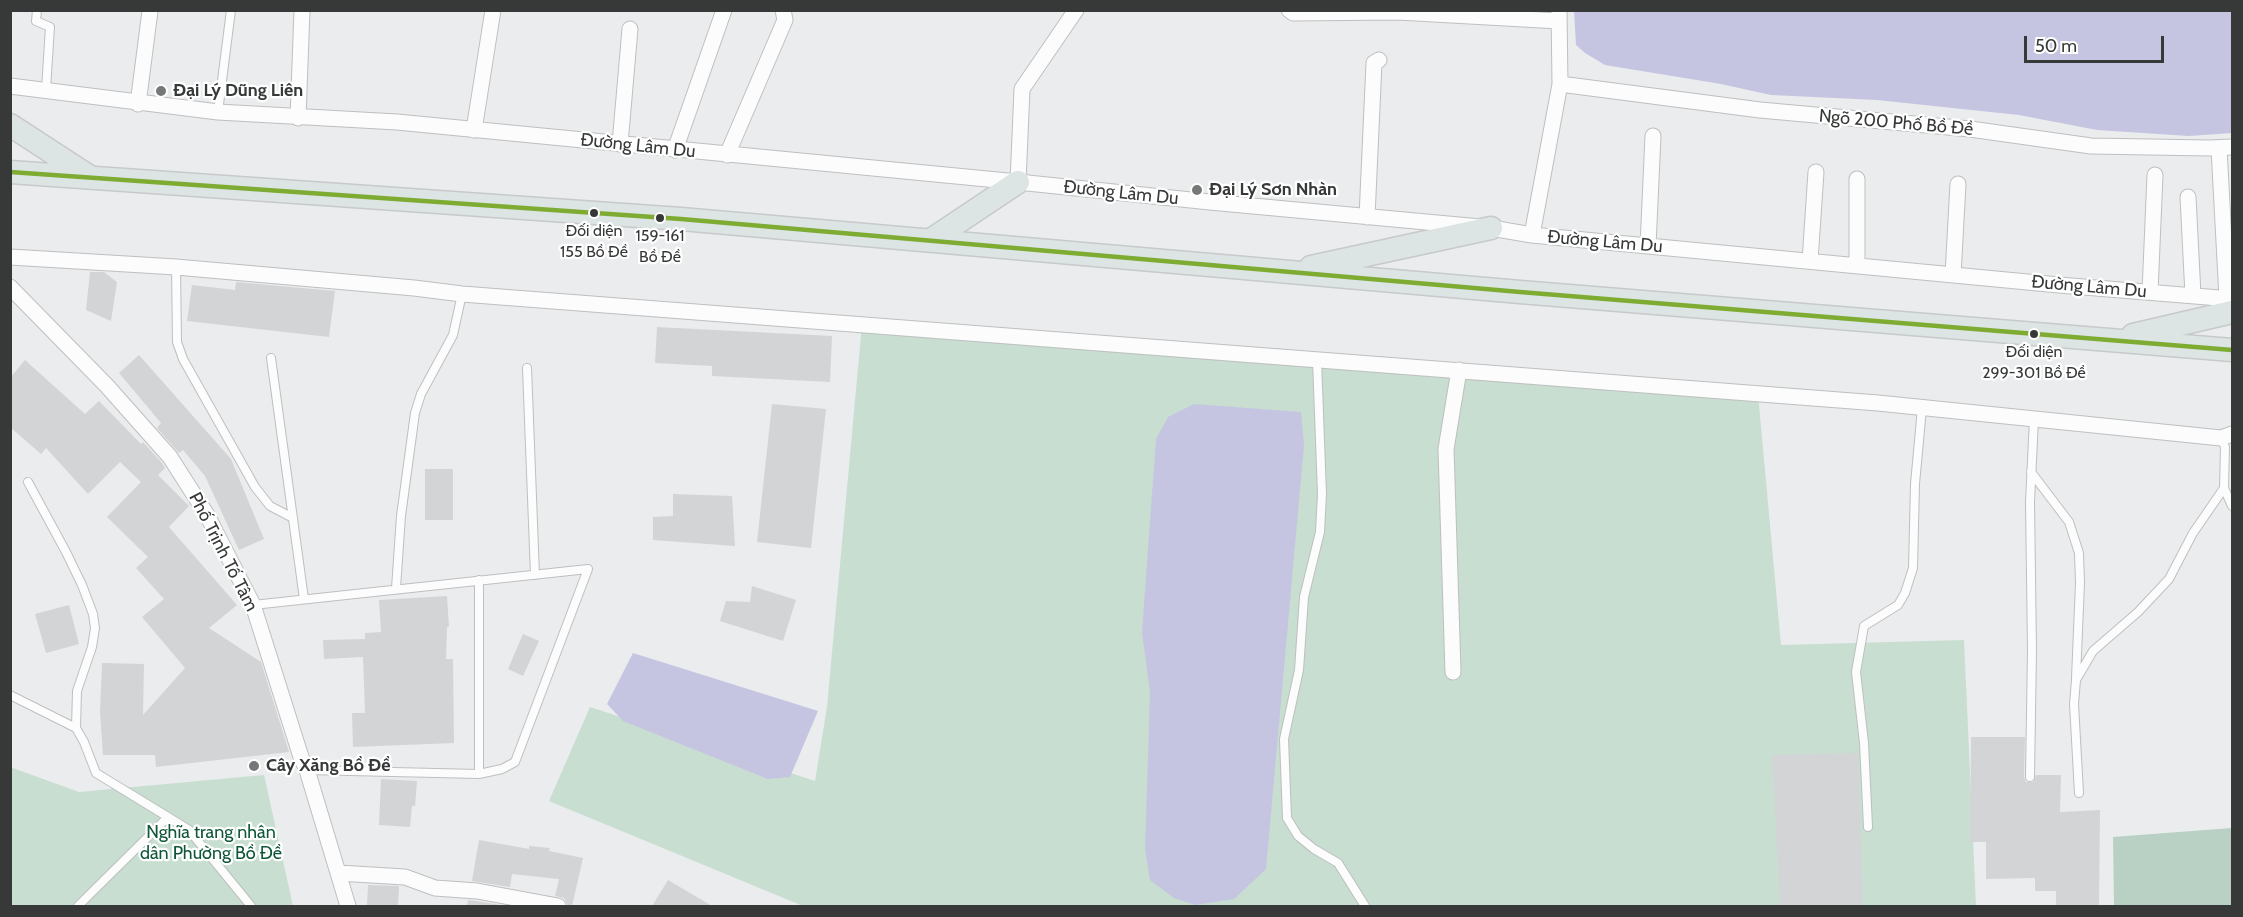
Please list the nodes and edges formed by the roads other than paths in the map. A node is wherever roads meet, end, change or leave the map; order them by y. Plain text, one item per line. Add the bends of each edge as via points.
1 (37, 10) edge
2 (231, 10) edge
3 (302, 10) edge
4 (493, 10) edge
5 (724, 10) edge
6 (783, 10) edge
7 (1076, 10) edge
8 (1289, 10) edge
9 (150, 11) edge
10 (1559, 16) edge
11 (630, 29) dead end
12 (1379, 60) dead end
13 (1560, 84) junction
14 (10, 86) edge
15 (46, 89) junction
16 (138, 104) junction
17 (218, 112) junction
18 (298, 118) junction
19 (10, 125) edge
20 (474, 130) junction
21 (1653, 136) dead end
22 (620, 144) junction
23 (2226, 147) edge
24 (675, 150) junction
25 (727, 155) junction
26 (10, 172) edge
27 (1816, 172) dead end
28 (2155, 175) dead end
29 (91, 178) junction
30 (1857, 179) dead end
31 (1018, 182) junction
32 (1958, 184) dead end
33 (2188, 196) dead end
34 (1367, 217) junction
35 (1491, 228) junction
36 (1532, 236) junction
37 (931, 240) junction
38 (1648, 246) junction
39 (10, 257) edge
40 (1810, 261) junction
41 (1857, 266) junction
42 (176, 267) junction
43 (1288, 273) junction
44 (1953, 275) junction
45 (10, 287) edge
46 (2150, 292) junction
47 (462, 294) junction
48 (2193, 295) junction
49 (2230, 303) edge
50 (2114, 339) junction
51 (2232, 350) edge
52 (271, 358) dead end
53 (1317, 360) junction
54 (527, 368) dead end
55 (1459, 370) junction
56 (1922, 408) junction
57 (2034, 419) junction
58 (2227, 436) edge
59 (2031, 472) junction
60 (28, 482) dead end
61 (2224, 488) junction
62 (2232, 506) edge
63 (293, 519) junction
64 (535, 575) junction
65 (479, 580) junction
66 (396, 588) junction
67 (304, 599) junction
68 (253, 605) junction
69 (1453, 672) dead end
70 (2076, 680) junction
71 (10, 695) edge
72 (76, 728) junction
73 (307, 770) junction
74 (479, 774) junction
75 (2030, 777) dead end
76 (2079, 793) dead end
77 (168, 817) junction
78 (1868, 827) dead end
79 (338, 873) junction
80 (78, 906) edge
81 (251, 906) edge
82 (348, 906) edge
83 (558, 906) edge
84 (1365, 906) edge

1 - 15 lane via 36,21 50,27
2 - 17 lane
3 - 18 street
4 - 20 street
5 - 24 street
6 - 25 street via 785,20
7 - 31 street via 1022,89
8 - 10 street
9 - 16 street
10 - 13 street
11 - 22 street
12 - 34 street via 1374,63
13 - 23 street, Ngõ 200 Phố Bồ Đề via 2091,146
13 - 36 street
14 - 15 street, Đường Lâm Du
15 - 16 street, Đường Lâm Du
16 - 17 street, Đường Lâm Du
17 - 18 street, Đường Lâm Du
18 - 20 street, Đường Lâm Du
19 - 29 main road
20 - 22 street, Đường Lâm Du
21 - 38 street
22 - 24 street, Đường Lâm Du
23 - 49 street
24 - 25 street, Đường Lâm Du
25 - 31 street, Đường Lâm Du
26 - 29 main road
27 - 40 street
28 - 46 street
29 - 37 main road
30 - 41 street
31 - 34 street, Đường Lâm Du
31 - 37 main road
32 - 44 street
33 - 48 street
34 - 35 street, Đường Lâm Du
35 - 36 street, Đường Lâm Du
35 - 43 main road
36 - 38 street, Đường Lâm Du
37 - 43 main road
38 - 40 street, Đường Lâm Du
39 - 42 street
40 - 41 street, Đường Lâm Du
41 - 44 street, Đường Lâm Du
42 - 47 street
42 - 63 lane via 177,342 183,359 255,487 276,511
43 - 50 main road
44 - 46 street, Đường Lâm Du
45 - 68 street, Phố Trịnh Tố Tâm via 170,457 207,515
46 - 48 street, Đường Lâm Du
47 - 53 street
47 - 66 lane via 453,334 415,413
48 - 49 street, Đường Lâm Du
49 - 50 main road
50 - 51 main road
52 - 63 lane
53 - 55 street
53 - 84 lane via 1322,503 1320,532 1304,597 1299,670 1284,739 1287,818 1298,836 1338,863
54 - 64 lane
55 - 56 street
55 - 69 street via 1446,449
56 - 57 street
56 - 78 lane via 1913,568 1898,605 1864,626 1856,672
57 - 58 street
57 - 59 lane
58 - 61 lane
59 - 70 lane via 2069,522 2079,553
59 - 75 lane
60 - 72 lane via 66,552 93,614 92,647 77,691
61 - 62 lane
61 - 70 lane via 2193,533 2169,579 2093,651
63 - 67 lane
64 - 65 lane
64 - 74 lane via 588,569 515,762
65 - 66 lane
65 - 74 lane
66 - 67 lane
67 - 68 lane
68 - 73 street, Phố Trịnh Tố Tâm
70 - 76 lane
71 - 72 lane
72 - 77 lane via 96,773
73 - 74 lane
73 - 79 street, Phố Trịnh Tố Tâm
77 - 80 lane
77 - 81 lane via 189,830
79 - 82 street, Phố Trịnh Tố Tâm
79 - 83 street via 405,877 435,888 477,891

